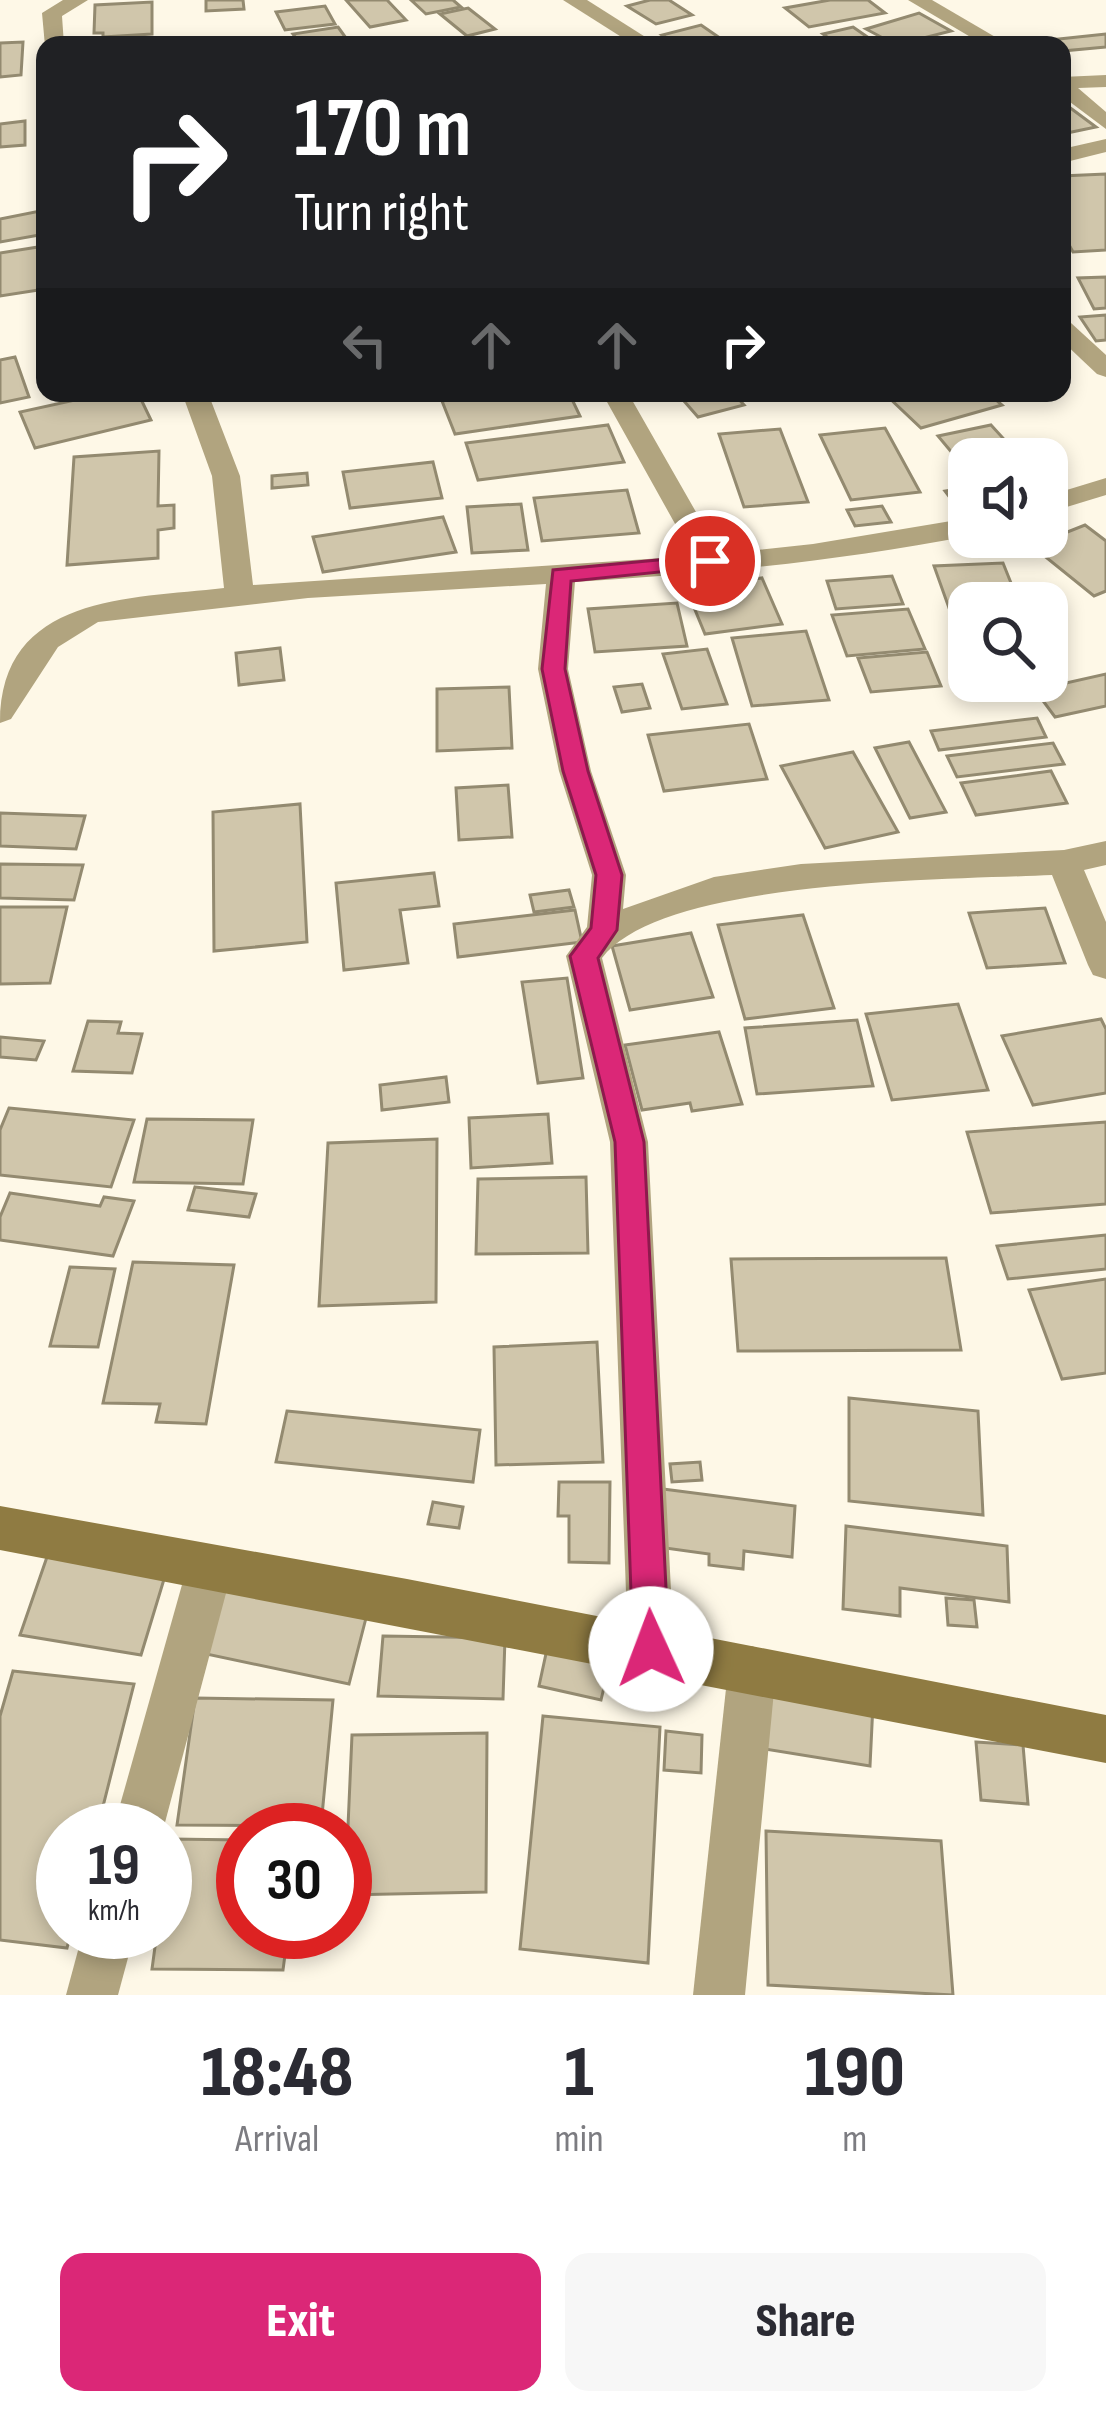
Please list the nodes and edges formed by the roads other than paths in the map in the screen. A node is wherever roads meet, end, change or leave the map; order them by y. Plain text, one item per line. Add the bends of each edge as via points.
1 (78, 0) edge
2 (573, 0) edge
3 (918, 0) edge
4 (53, 36) edge
5 (633, 36) edge
6 (983, 36) edge
7 (1106, 81) edge
8 (1071, 83) edge
9 (1071, 92) edge
10 (1106, 123) edge
11 (1106, 145) edge
12 (1071, 154) edge
13 (1071, 335) edge
14 (1099, 358) edge
15 (198, 402) edge
16 (620, 402) edge
17 (1106, 486) edge
18 (1068, 498) edge
19 (948, 530) edge
20 (710, 561) junction
21 (561, 575) junction
22 (240, 597) junction
23 (0, 712) edge
24 (1106, 853) edge
25 (1064, 862) junction
26 (604, 930) junction
27 (1106, 965) edge
28 (0, 1528) edge
29 (210, 1567) junction
30 (651, 1649) junction
31 (752, 1670) junction
32 (1106, 1739) edge
33 (144, 1803) edge
34 (102, 1959) edge
35 (92, 1995) edge
36 (719, 1995) edge

1 - 4 street via 52,13
2 - 5 street
3 - 6 street
7 - 8 street
9 - 10 street
11 - 12 street
13 - 14 street
15 - 22 street via 226,476
16 - 20 street
17 - 18 street
19 - 20 street
20 - 21 street
21 - 22 street
21 - 26 street via 553,669 609,875
22 - 23 street via 64,623
24 - 25 street
25 - 26 street via 801,876 714,890
25 - 27 street
26 - 30 street via 584,956 629,1142
28 - 29 street
29 - 30 street
29 - 33 street
30 - 31 street
31 - 32 street
31 - 36 street
34 - 35 street

